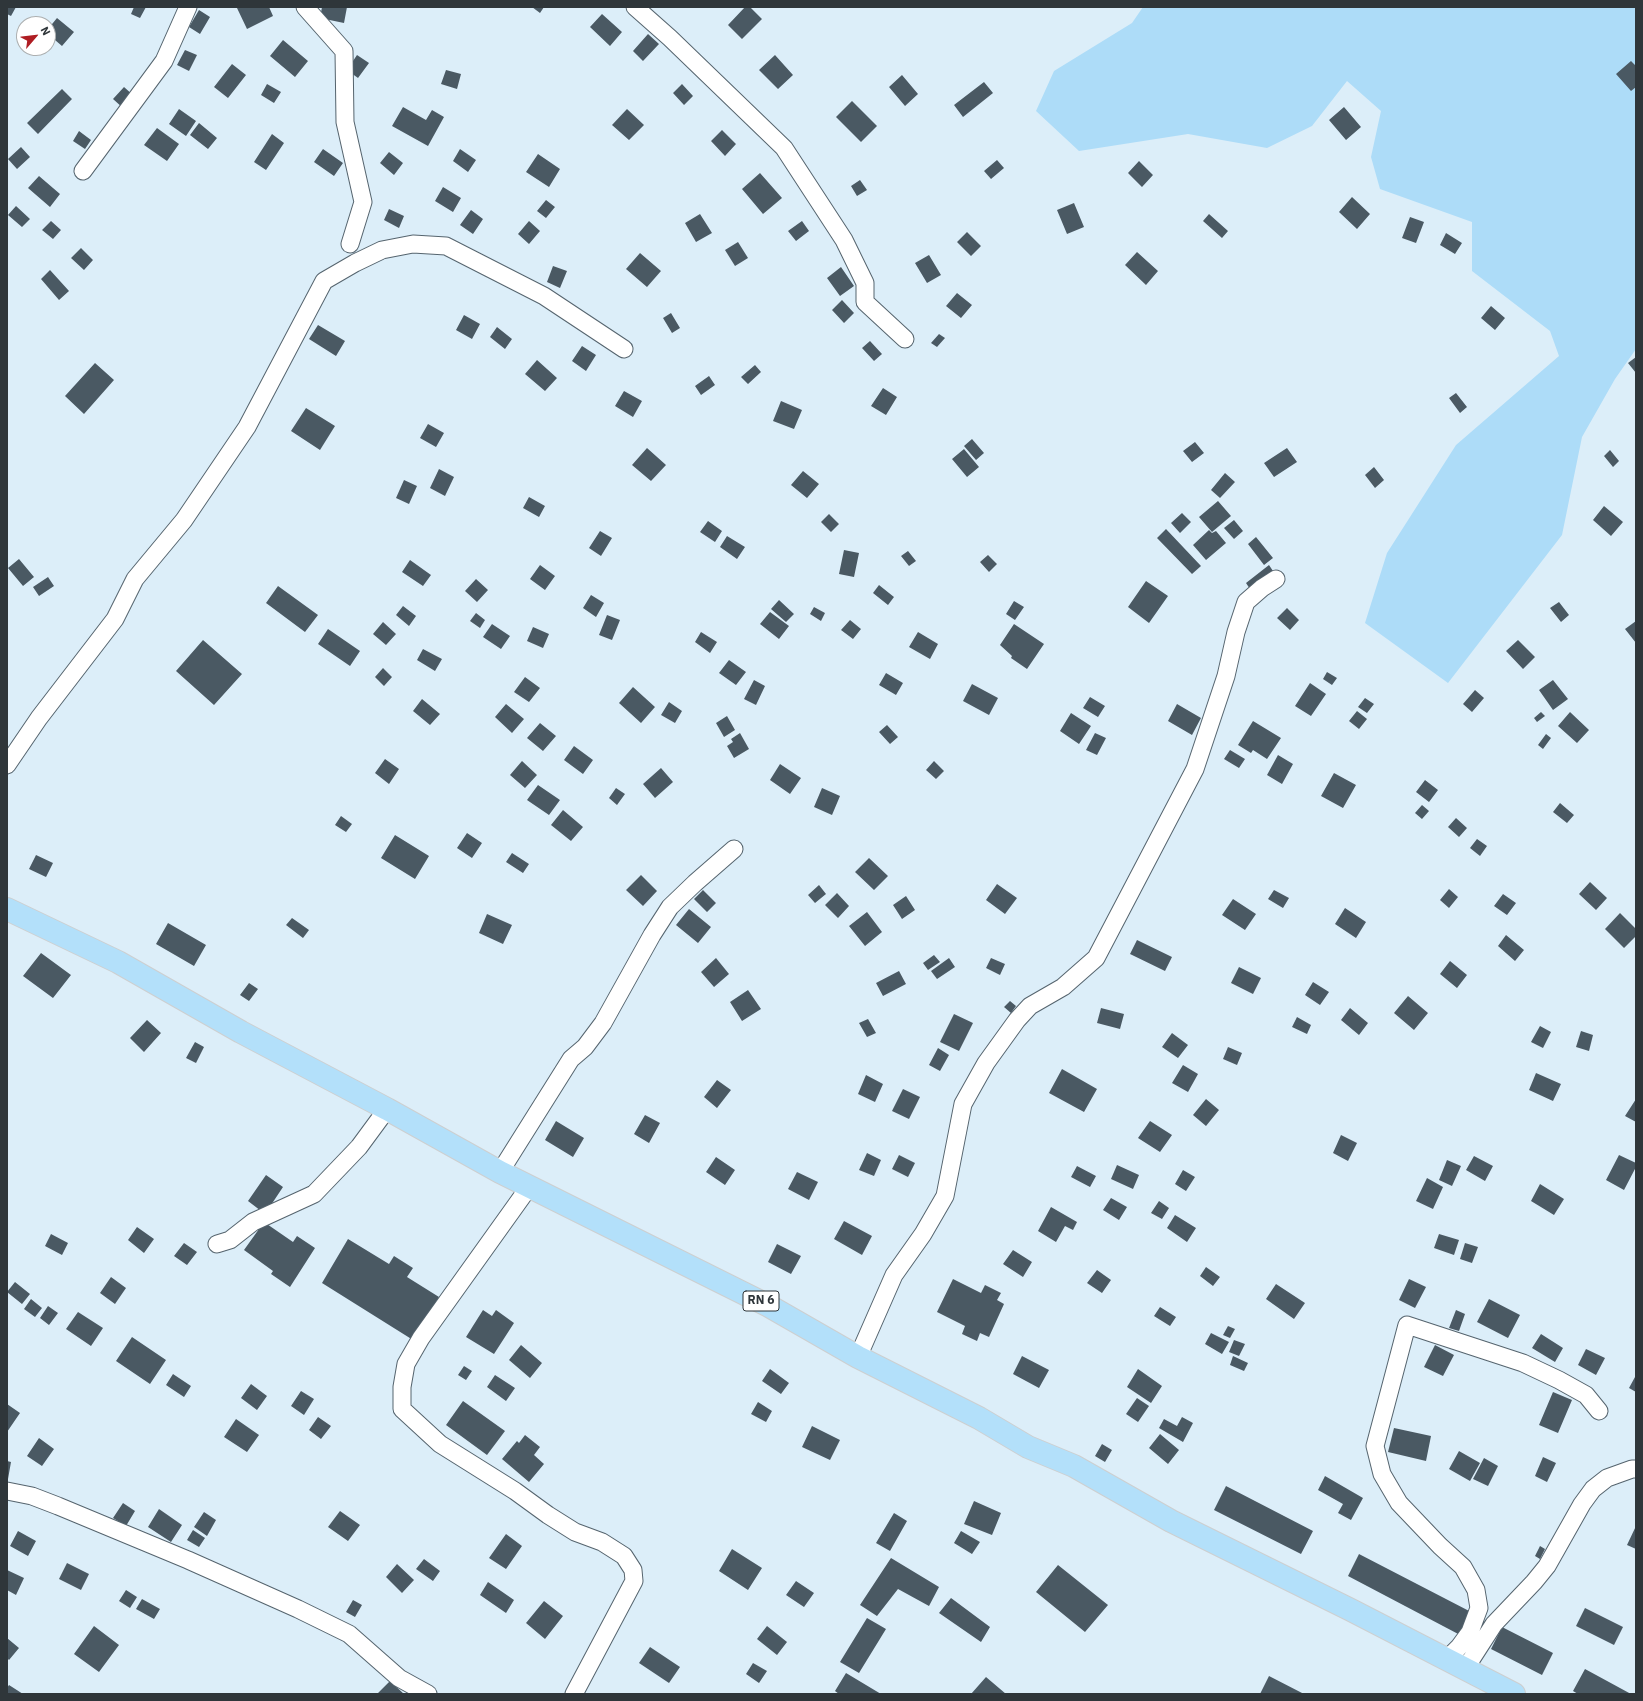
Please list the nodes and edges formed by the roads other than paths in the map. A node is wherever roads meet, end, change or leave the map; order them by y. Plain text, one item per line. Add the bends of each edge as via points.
1 (188, 7) edge
2 (305, 7) edge
3 (635, 7) edge
4 (82, 171) dead end
5 (350, 244) dead end
6 (905, 338) dead end
7 (624, 349) dead end
8 (1276, 579) dead end
9 (7, 765) edge
10 (734, 849) dead end
11 (7, 909) edge
12 (387, 1109) junction
13 (500, 1172) junction
14 (529, 1186) junction
15 (217, 1244) dead end
16 (858, 1357) junction
17 (1599, 1411) dead end
18 (1635, 1468) edge
19 (7, 1491) edge
20 (1447, 1659) junction
21 (1466, 1669) junction
22 (428, 1694) edge
23 (574, 1694) edge
24 (1514, 1694) edge

1 - 4 street via 164,61
2 - 5 street via 344,51 345,122 363,202
3 - 6 street via 784,148 844,240 865,283 865,302
7 - 9 street via 544,296 446,246 413,244 382,250 324,282 247,427 184,520 135,579 115,619 39,718
8 - 16 street via 1246,602 1226,676 1195,769 1096,958 1063,987 1030,1006 986,1063 964,1104 945,1196 894,1276
10 - 13 street via 670,907 603,1023 585,1047 571,1059
11 - 12 main road, RN 6 via 118,962 241,1032
12 - 13 main road, RN 6
12 - 15 street via 359,1147 314,1194 253,1222 230,1240
13 - 14 main road, RN 6
14 - 16 main road, RN 6 via 769,1306
14 - 23 street via 464,1276 406,1364 402,1409 440,1444 575,1532 602,1542 624,1556 633,1570 634,1582
16 - 20 main road, RN 6 via 979,1418 1028,1447 1074,1466 1171,1521
17 - 20 street via 1586,1396 1523,1363 1407,1325 1375,1446 1382,1474 1399,1503 1463,1567 1476,1590 1479,1608 1470,1632
18 - 21 street via 1607,1478 1593,1489 1547,1566 1494,1624
19 - 22 street via 32,1496 58,1506 298,1608 349,1634 399,1678
20 - 21 main road, RN 6
21 - 24 main road, RN 6

